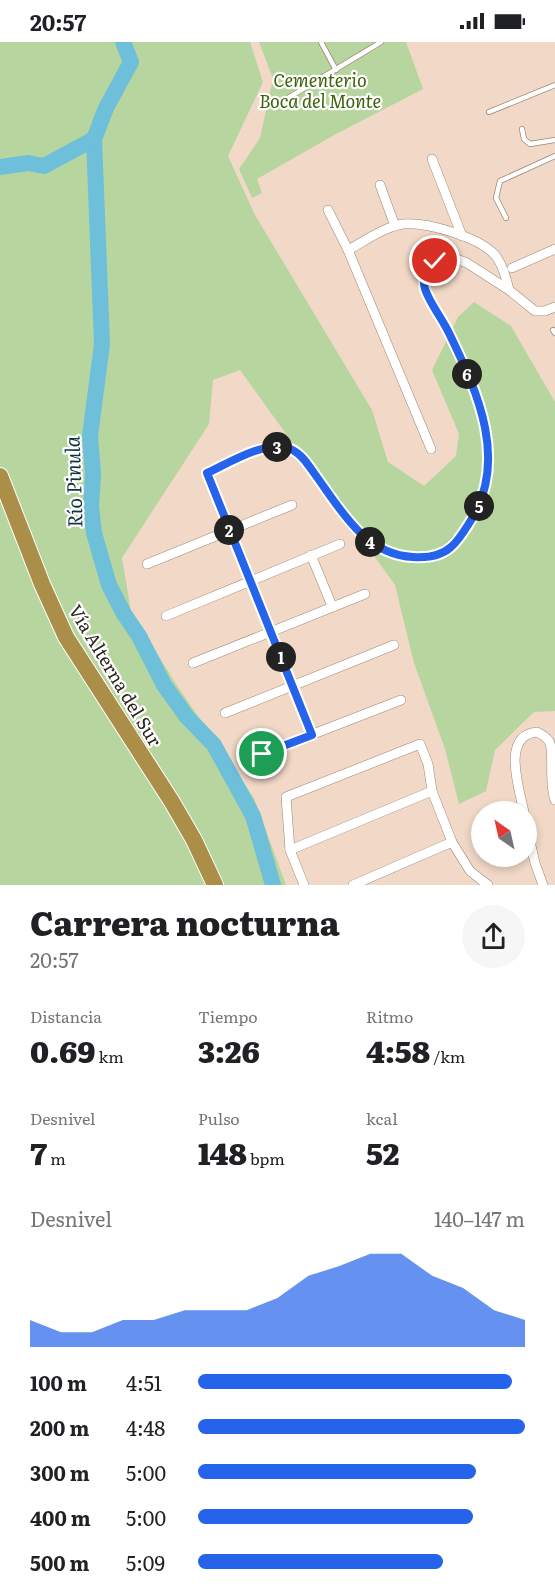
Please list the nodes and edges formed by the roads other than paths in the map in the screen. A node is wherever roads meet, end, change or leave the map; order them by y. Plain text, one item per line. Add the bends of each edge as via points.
1 (321, 42) edge
2 (381, 42) edge
3 (336, 70) junction
4 (555, 85) edge
5 (288, 98) dead end
6 (489, 112) dead end
7 (522, 129) dead end
8 (555, 140) edge
9 (555, 156) edge
10 (432, 159) dead end
11 (380, 185) dead end
12 (328, 210) dead end
13 (506, 219) dead end
14 (395, 226) junction
15 (462, 236) junction
16 (555, 249) edge
17 (348, 250) junction
18 (512, 268) dead end
19 (509, 290) junction
20 (555, 307) edge
21 (431, 449) dead end
22 (0, 476) edge
23 (0, 504) edge
24 (292, 505) dead end
25 (229, 531) junction
26 (340, 544) dead end
27 (311, 555) junction
28 (147, 564) dead end
29 (250, 582) junction
30 (365, 594) dead end
31 (332, 606) junction
32 (166, 616) dead end
33 (270, 632) junction
34 (394, 645) dead end
35 (193, 663) dead end
36 (292, 686) junction
37 (401, 700) dead end
38 (225, 713) dead end
39 (312, 735) junction
40 (262, 754) dead end
41 (432, 792) junction
42 (555, 800) edge
43 (522, 801) edge
44 (452, 842) junction
45 (290, 850) junction
46 (536, 867) edge
47 (206, 885) edge
48 (215, 885) edge
49 (304, 885) edge
50 (353, 885) edge
51 (487, 885) edge
52 (543, 885) edge

1 - 3 lane
2 - 3 lane
3 - 5 lane
4 - 6 lane
7 - 8 lane via 530,144
9 - 13 lane via 500,181 496,198
10 - 15 street
11 - 14 street
12 - 17 street
14 - 15 street via 430,227
14 - 17 street
15 - 19 street via 496,256
16 - 18 street
17 - 21 street
19 - 20 street via 536,311
19 - 25 street via 454,258 439,259 425,273 427,294 477,398 487,438 484,495 452,547 435,556 410,557 374,545 353,525 298,453 274,446 207,473
22 - 48 highway, Vía Alterna del Sur via 66,637 172,802
23 - 47 highway, Vía Alterna del Sur via 56,640 164,809
24 - 25 street
25 - 28 street
25 - 29 street
26 - 27 street
27 - 29 street
27 - 31 street
29 - 32 street
29 - 33 street
30 - 31 street
31 - 33 street
33 - 35 street
33 - 36 street
34 - 36 street
36 - 38 street
36 - 39 street
37 - 39 street
39 - 40 street
41 - 44 street
41 - 45 street
41 - 45 street via 420,744 286,797
42 - 43 street via 550,741 531,732 516,746
44 - 50 street
44 - 51 street via 470,871
45 - 49 street
46 - 52 street

